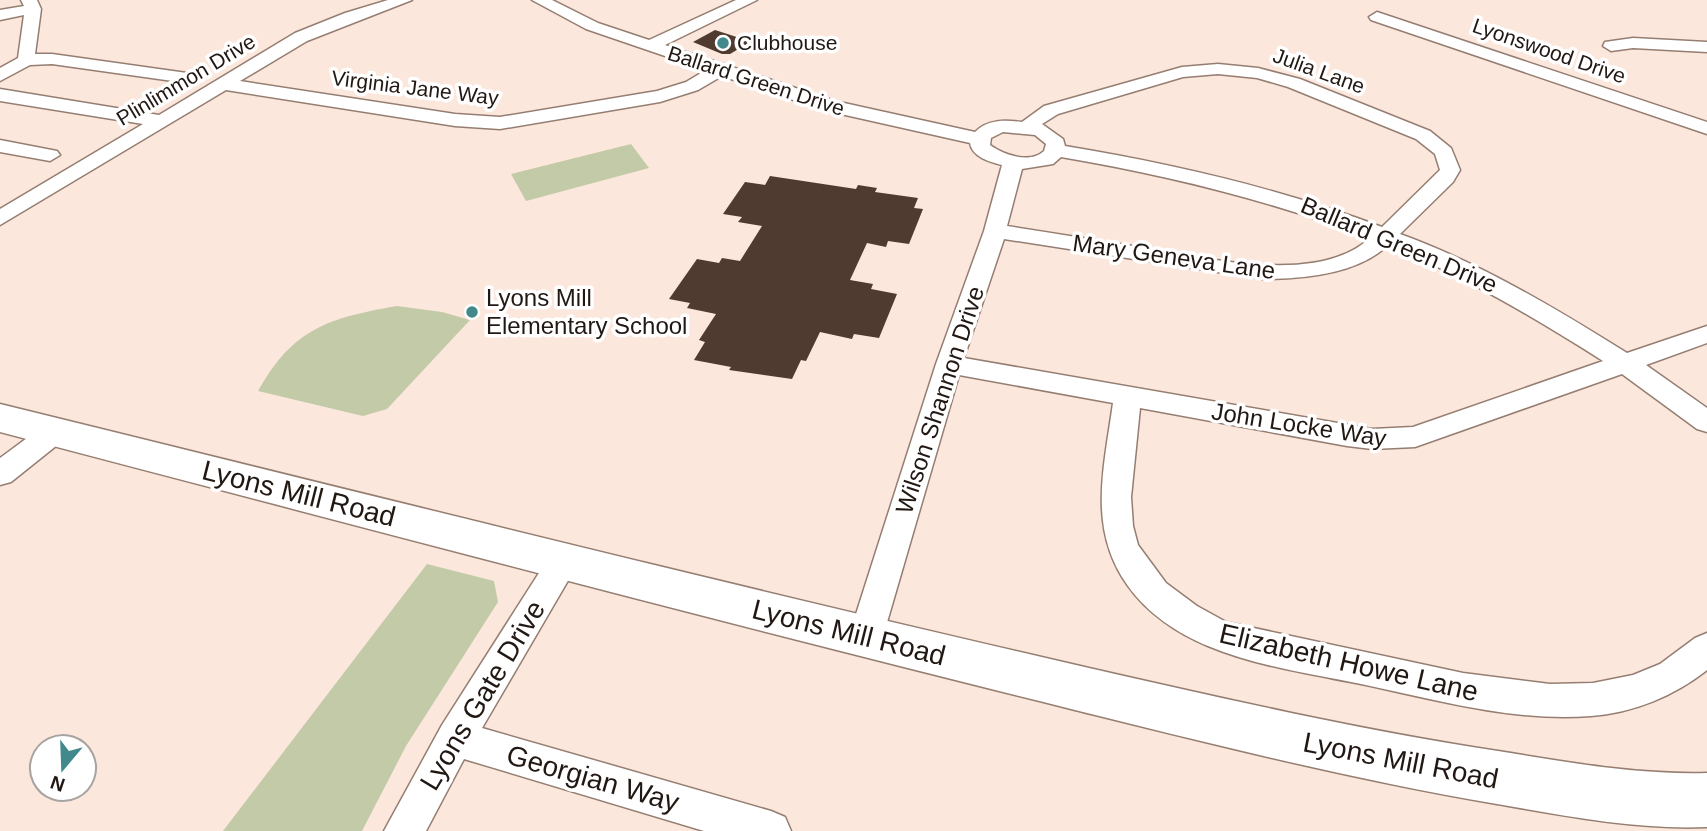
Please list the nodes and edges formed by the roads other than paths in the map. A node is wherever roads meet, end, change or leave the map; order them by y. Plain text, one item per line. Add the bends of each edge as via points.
1 (404, 0) edge
2 (540, 0) edge
3 (749, 0) edge
4 (373, 3) edge
5 (31, 4) edge
6 (0, 15) edge
7 (1377, 17) dead end
8 (649, 46) junction
9 (1611, 46) dead end
10 (1707, 47) edge
11 (26, 60) junction
12 (721, 69) junction
13 (0, 76) edge
14 (187, 78) dead end
15 (222, 85) junction
16 (0, 95) edge
17 (163, 121) junction
18 (1028, 127) junction
19 (1707, 128) edge
20 (980, 139) junction
21 (0, 146) edge
22 (1056, 150) junction
23 (50, 155) dead end
24 (1013, 163) junction
25 (0, 218) edge
26 (995, 231) junction
27 (1387, 235) junction
28 (1707, 334) edge
29 (1625, 363) junction
30 (949, 364) junction
31 (1128, 397) junction
32 (0, 418) edge
33 (1707, 422) edge
34 (55, 430) junction
35 (0, 474) edge
36 (564, 560) junction
37 (866, 636) junction
38 (1707, 649) edge
39 (455, 738) junction
40 (1707, 800) edge
41 (404, 831) edge
42 (771, 831) edge

1 - 4 street, Plinlimmon Drive
2 - 8 street, Ballard Green Drive via 592,26
3 - 8 street
4 - 15 street, Plinlimmon Drive via 301,37
5 - 6 street
5 - 11 street
7 - 19 street, Lyonswood Drive
8 - 12 street, Ballard Green Drive
9 - 10 street
11 - 13 street
11 - 14 street via 52,59
12 - 15 street, Virginia Jane Way via 692,86 660,96 500,122 455,120
12 - 20 street, Ballard Green Drive via 859,115
15 - 17 street, Plinlimmon Drive
16 - 17 street
17 - 25 street, Plinlimmon Drive
18 - 20 street via 1003,126
18 - 22 street via 1051,136
18 - 27 street, Julia Lane via 1051,110 1182,72 1234,70 1285,80 1416,132 1444,152 1450,162 1446,178
20 - 24 street via 987,154
21 - 23 street
22 - 24 street via 1041,161
22 - 27 street, Ballard Green Drive via 1223,181
24 - 26 street, Wilson Shannon Drive
26 - 27 street, Mary Geneva Lane via 1270,273 1359,256
26 - 30 street, Wilson Shannon Drive
27 - 29 street, Ballard Green Drive via 1486,278
28 - 29 street, John Locke Way
29 - 31 street, John Locke Way via 1397,440 1347,436
29 - 33 street, Ballard Green Drive
30 - 31 street, John Locke Way
30 - 37 street, Wilson Shannon Drive
31 - 38 street, Elizabeth Howe Lane via 1117,500 1123,547 1133,568 1159,600 1219,635 1466,690 1556,700 1628,694 1664,682
32 - 34 main road, Lyons Mill Road
34 - 35 street
34 - 36 main road, Lyons Mill Road
36 - 37 main road, Lyons Mill Road
36 - 39 street, Lyons Gate Drive
37 - 40 main road, Lyons Mill Road via 1382,759 1579,791
39 - 41 street, Lyons Gate Drive
39 - 42 street, Georgian Way

